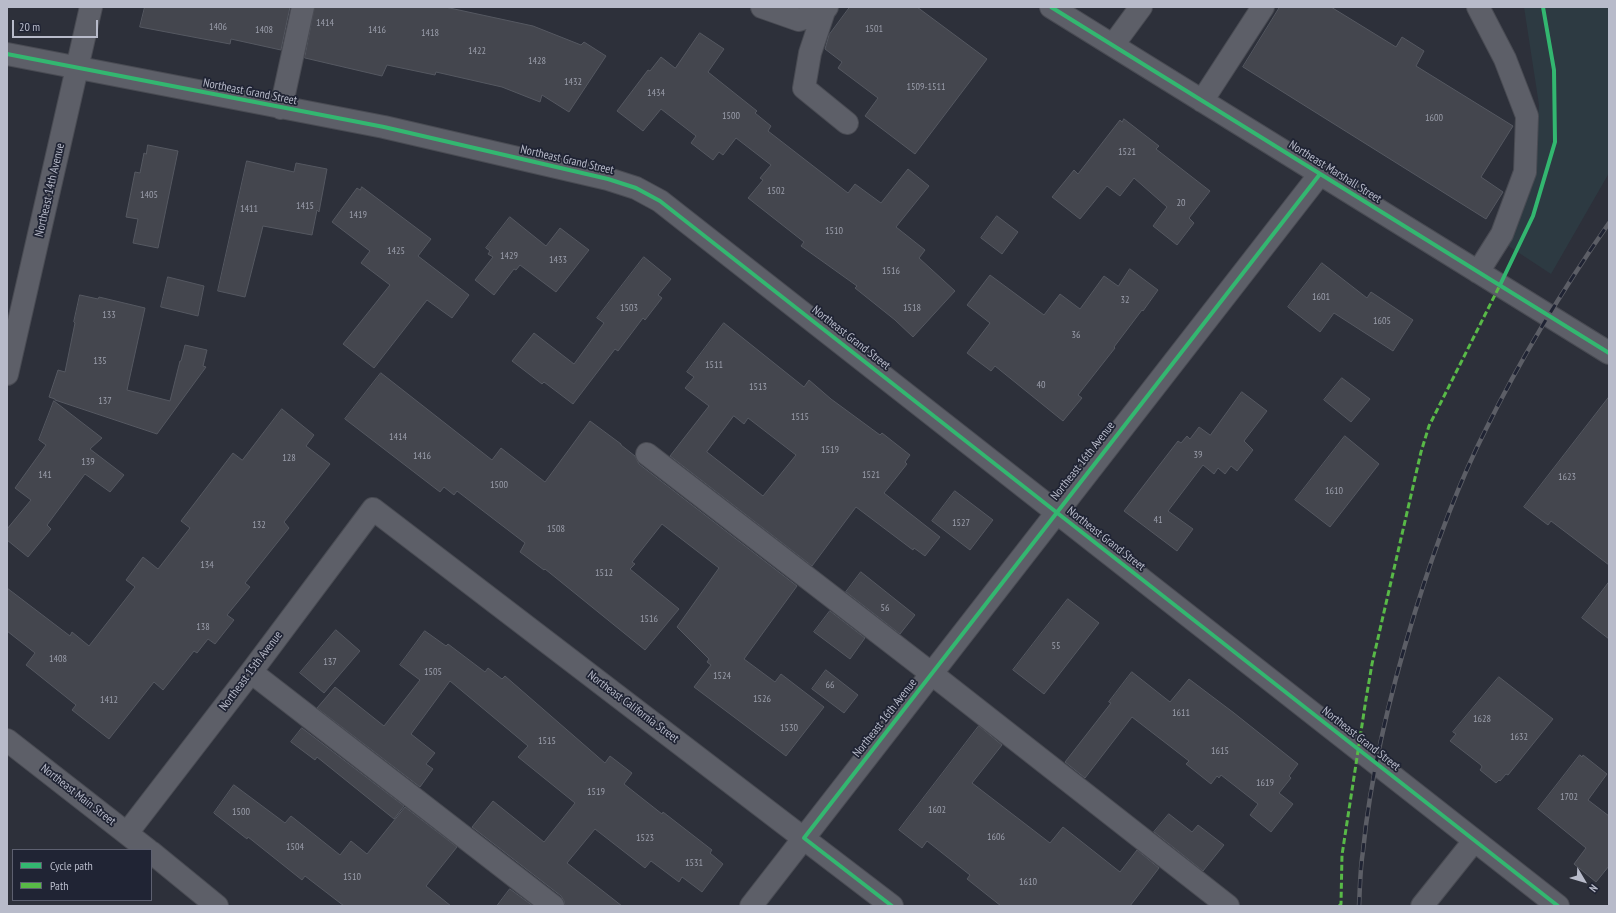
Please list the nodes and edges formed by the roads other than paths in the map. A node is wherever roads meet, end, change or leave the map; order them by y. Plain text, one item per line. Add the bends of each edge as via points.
1 (91, 7) edge
2 (303, 7) edge
3 (762, 7) edge
4 (1051, 7) edge
5 (1141, 7) edge
6 (1263, 7) edge
7 (1478, 7) edge
8 (825, 9) edge
9 (1113, 45) junction
10 (7, 54) edge
11 (78, 69) junction
12 (1202, 101) junction
13 (282, 108) junction
14 (846, 123) dead end
15 (1320, 174) junction
16 (1478, 272) junction
17 (1609, 353) edge
18 (7, 374) edge
19 (647, 454) dead end
20 (373, 509) joint
21 (1056, 512) junction
22 (251, 672) junction
23 (932, 674) junction
24 (7, 740) edge
25 (127, 833) junction
26 (804, 838) junction
27 (1474, 840) junction
28 (147, 849) edge
29 (152, 853) edge
30 (217, 906) edge
31 (553, 906) edge
32 (751, 906) edge
33 (892, 906) edge
34 (1228, 906) edge
35 (1422, 906) edge
36 (1558, 906) edge

1 - 11 street, Northeast 14th Avenue
2 - 13 street
3 - 8 street via 799,20
4 - 9 street, Northeast Marshall Street
5 - 9 street
6 - 12 street
7 - 16 street via 1505,59 1528,116 1525,172 1502,234
8 - 14 street via 810,53 804,88
9 - 12 street, Northeast Marshall Street
10 - 11 street, Northeast Grand Street
11 - 13 street, Northeast Grand Street
11 - 18 street, Northeast 14th Avenue
12 - 15 street, Northeast Marshall Street
13 - 21 street, Northeast Grand Street via 384,128 608,179 636,188 660,201
15 - 16 street, Northeast Marshall Street
15 - 21 street, Northeast 16th Avenue
16 - 17 street, Northeast Marshall Street
19 - 23 street
20 - 22 street, Northeast 15th Avenue
20 - 26 street, Northeast California Street
21 - 23 street, Northeast 16th Avenue
21 - 27 street, Northeast Grand Street
22 - 25 street, Northeast 15th Avenue
22 - 31 street
23 - 26 street, Northeast 16th Avenue
23 - 34 street
24 - 25 street, Northeast Main Street
25 - 28 street, Northeast Main Street
26 - 32 street, Northeast 16th Avenue
26 - 33 street, Northeast California Street
27 - 35 street
27 - 36 street, Northeast Grand Street
29 - 30 street

